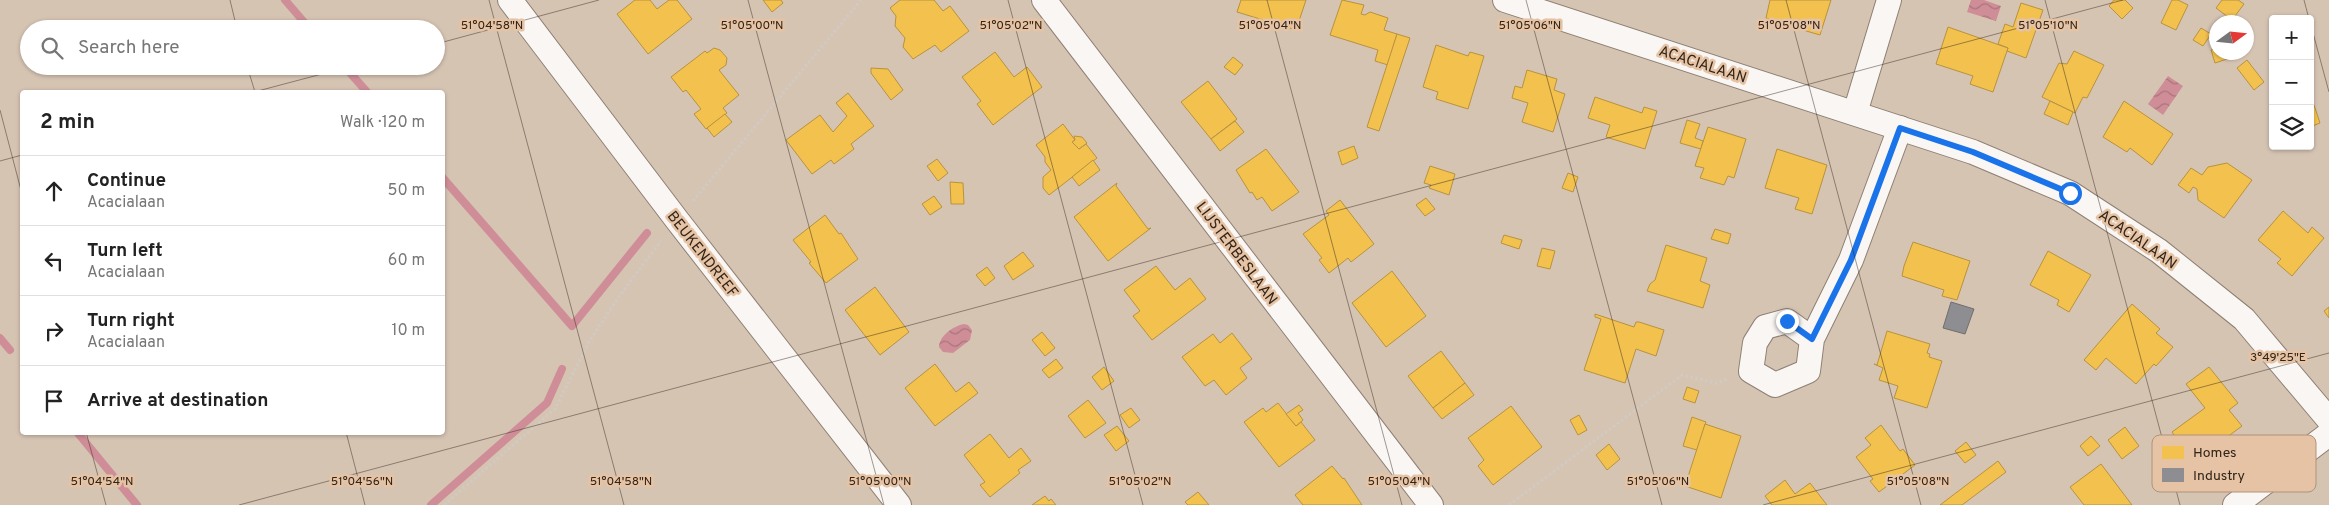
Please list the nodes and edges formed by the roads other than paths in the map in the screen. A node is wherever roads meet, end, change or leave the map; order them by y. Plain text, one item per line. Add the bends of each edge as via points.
1 (510, 0) edge
2 (1044, 0) edge
3 (1505, 0) edge
4 (1889, 0) edge
5 (1854, 113) junction
6 (1900, 128) junction
7 (1812, 339) junction
8 (2329, 420) edge
9 (2329, 434) edge
10 (2316, 444) edge
11 (2252, 492) edge
12 (899, 505) edge
13 (1431, 505) edge
14 (2235, 505) edge

1 - 12 street, BEUKENDREEF
2 - 13 street, LIJSTERBESLAAN
3 - 5 street, ACACIALAAN
4 - 5 street
5 - 6 street, ACACIALAAN
6 - 7 street via 1851,260
6 - 8 street, ACACIALAAN via 1973,152 2070,193 2159,251 2244,319
7 - 7 street via 1808,371 1775,385 1751,371 1754,343 1765,327 1787,321
9 - 10 street
11 - 14 street

